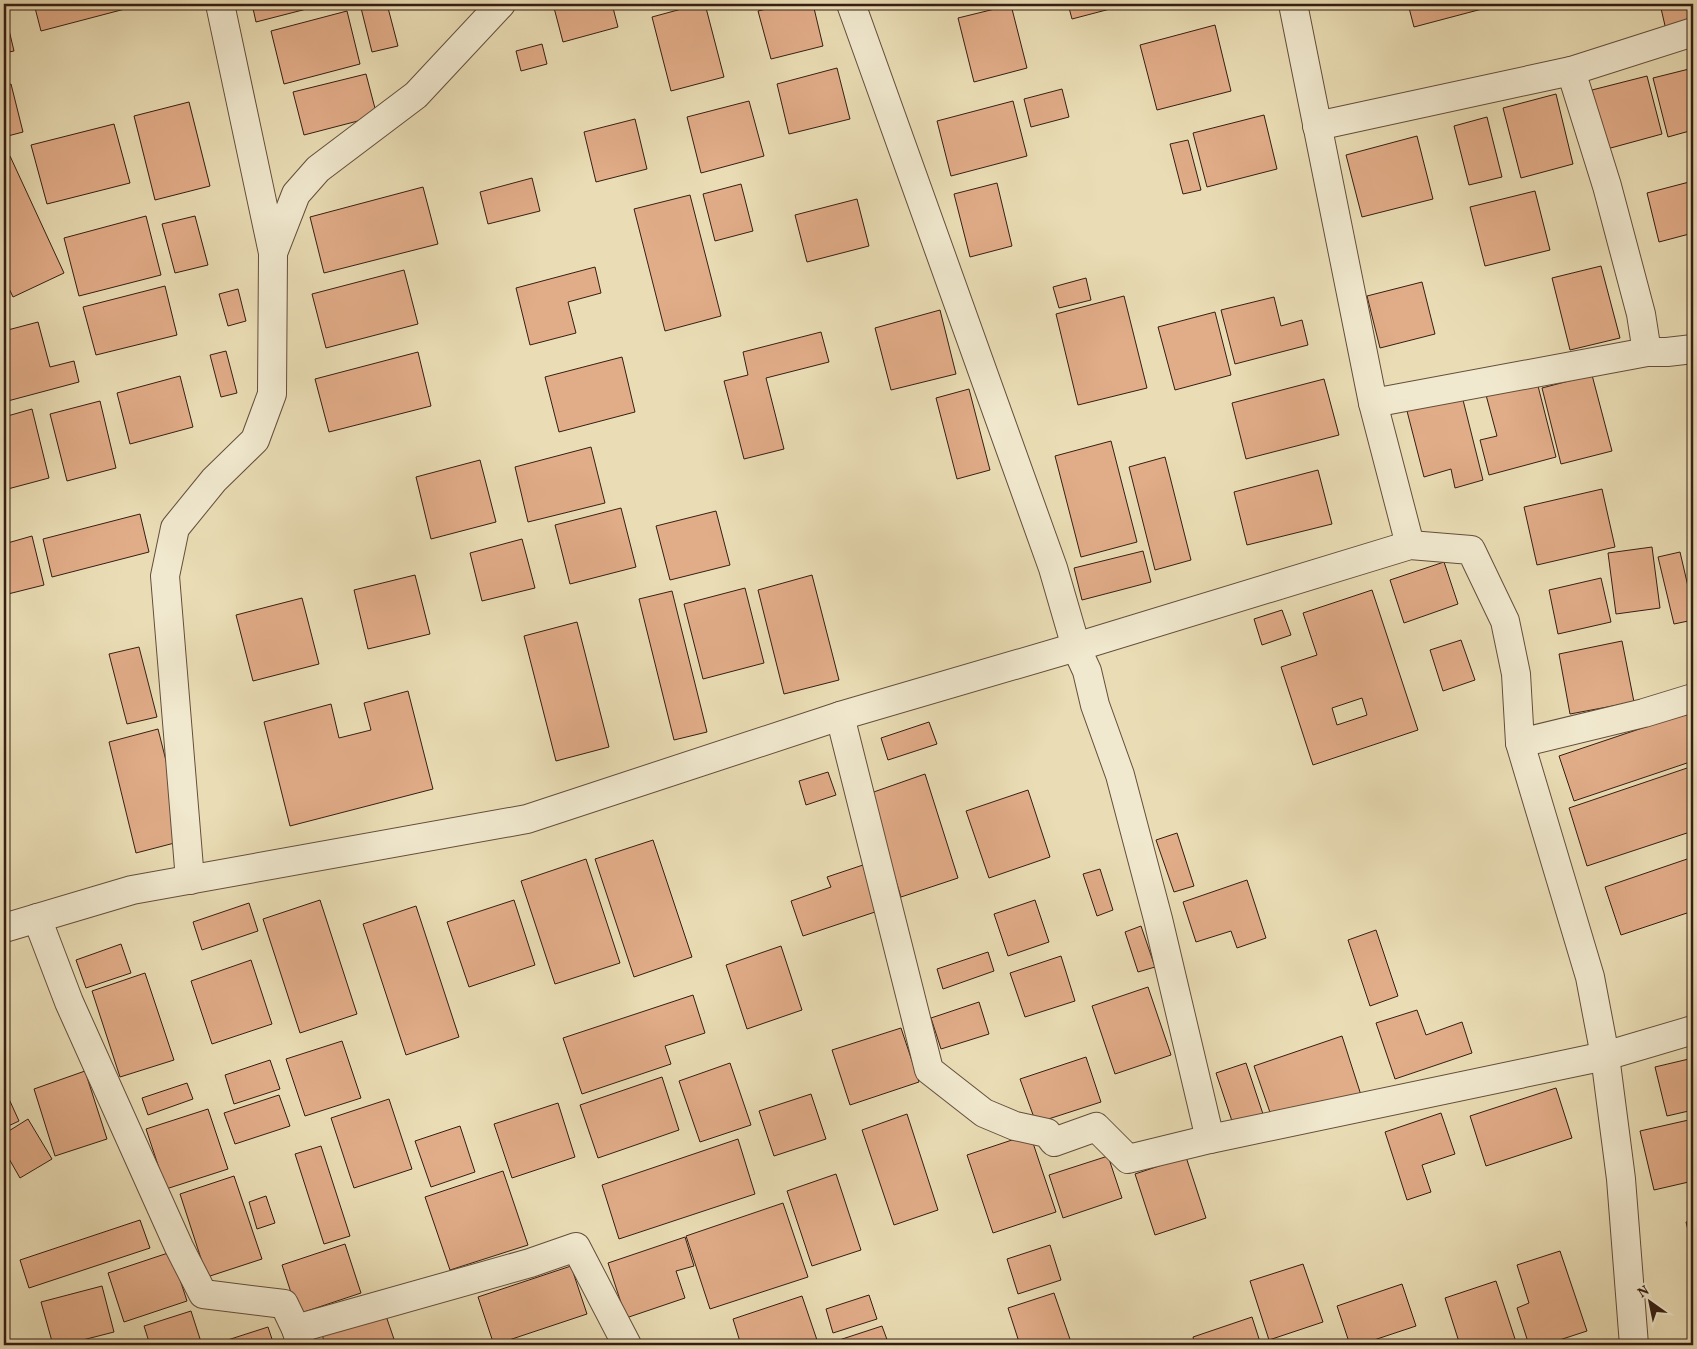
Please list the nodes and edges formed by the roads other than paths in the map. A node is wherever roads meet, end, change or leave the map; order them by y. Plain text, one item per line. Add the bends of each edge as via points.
1 (220, 4) edge
2 (500, 4) edge
3 (851, 4) edge
4 (1293, 4) edge
5 (1693, 32) edge
6 (1571, 71) junction
7 (1317, 126) junction
8 (273, 254) junction
9 (1693, 349) edge
10 (1647, 352) junction
11 (1373, 403) junction
12 (1410, 545) junction
13 (1076, 647) junction
14 (1693, 698) edge
15 (840, 716) junction
16 (1520, 743) junction
17 (190, 880) junction
18 (37, 918) junction
19 (4, 928) edge
20 (1693, 1030) edge
21 (1605, 1056) junction
22 (1210, 1140) junction
23 (298, 1337) edge
24 (627, 1345) edge
25 (1634, 1345) edge

1 - 8 street
2 - 8 street via 416,95 318,169 296,194
3 - 13 street via 1053,568
4 - 7 street
5 - 6 street
6 - 7 street
6 - 10 street via 1607,186 1641,314
7 - 11 street
8 - 17 street via 272,394 255,440 214,480 175,528 165,576
9 - 10 street
10 - 11 street
11 - 12 street
12 - 13 street
12 - 16 street via 1471,550 1505,621 1516,674
13 - 15 street
13 - 22 street via 1087,671 1095,705 1120,775
14 - 16 street
15 - 17 street via 527,819
15 - 22 street via 930,1070 984,1113 1015,1126 1047,1133 1054,1142 1096,1127 1128,1159
16 - 21 street via 1590,977
17 - 18 street via 132,890
18 - 19 street
18 - 23 street via 69,1002 178,1247 203,1294 284,1304
20 - 21 street
21 - 22 street
21 - 25 street via 1622,1179
23 - 24 street via 576,1247

